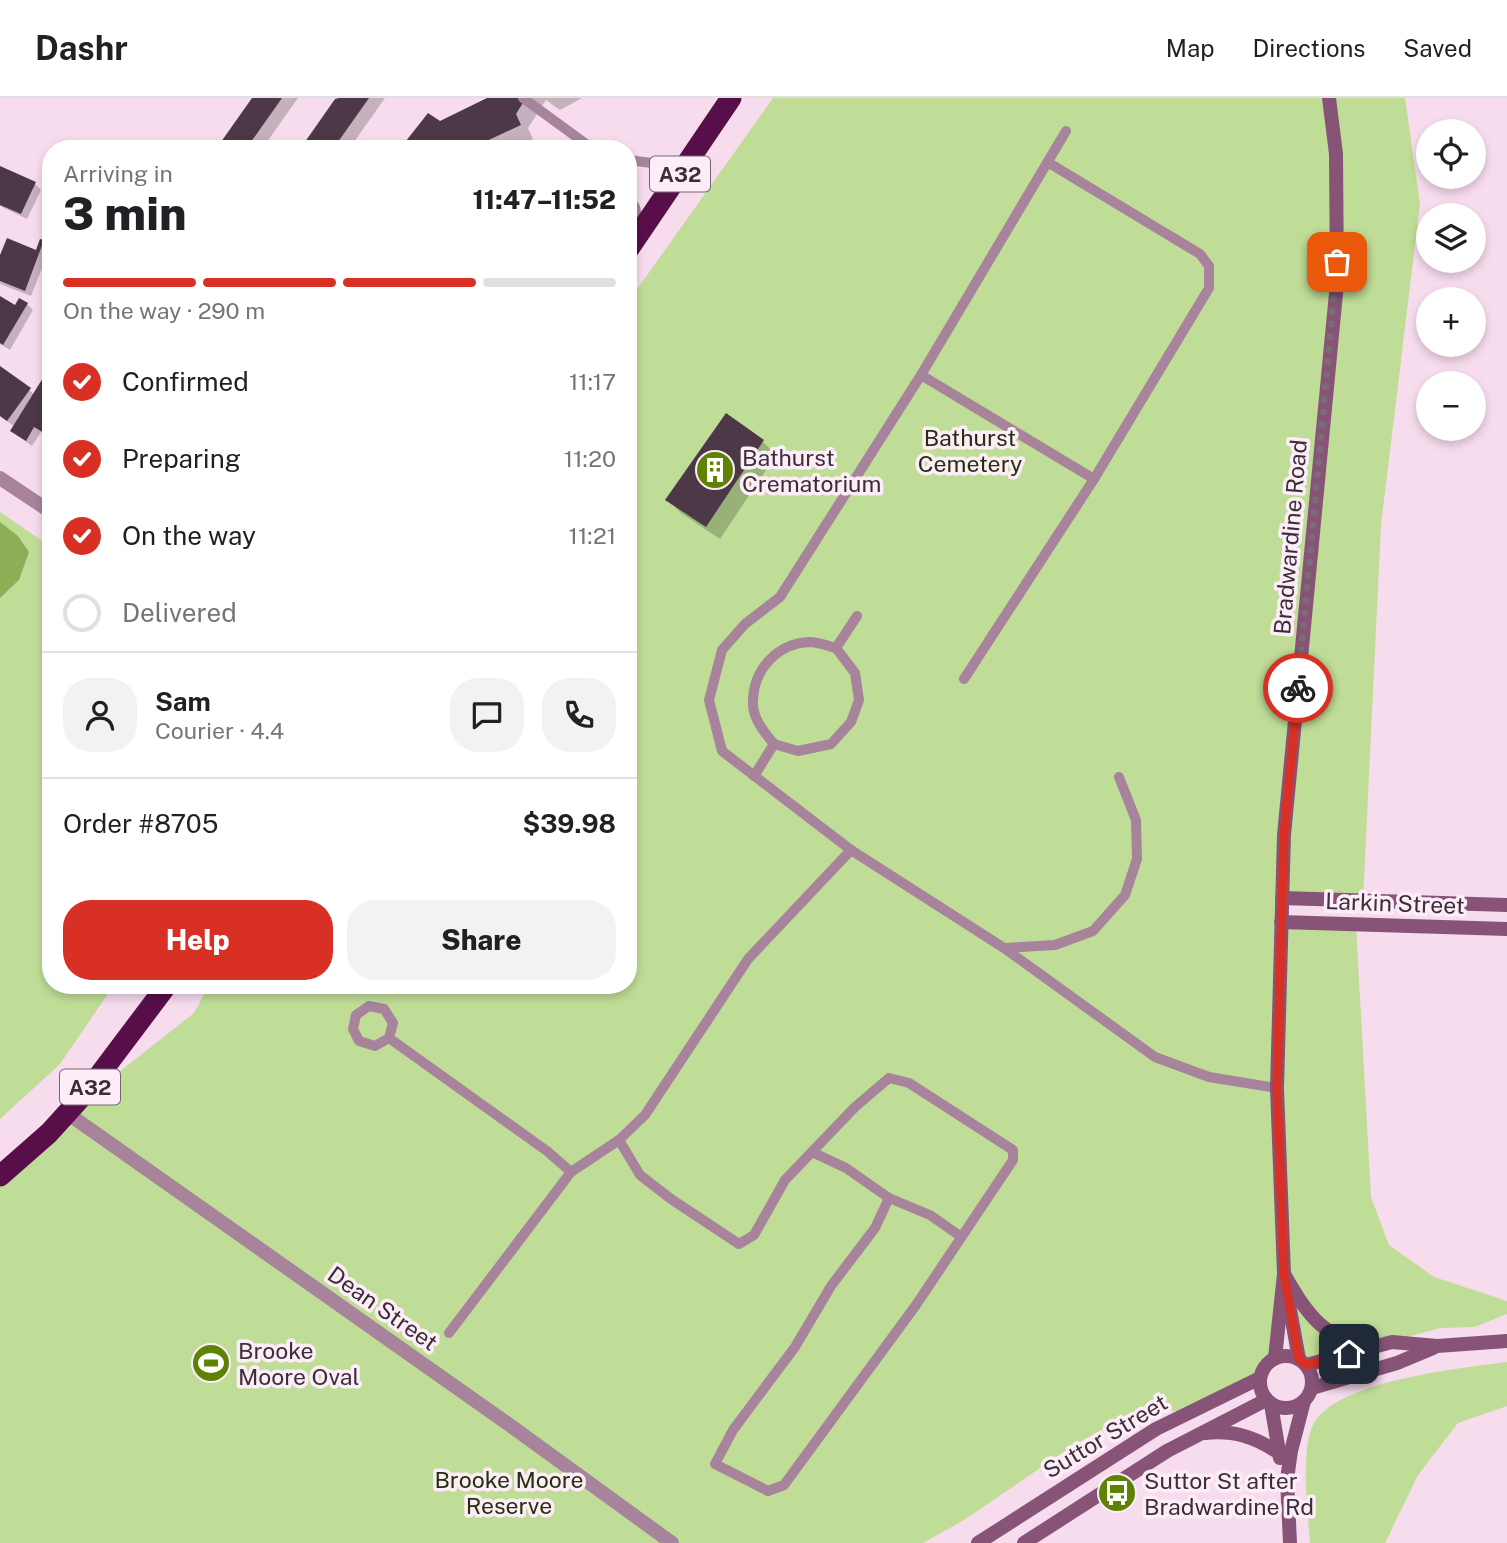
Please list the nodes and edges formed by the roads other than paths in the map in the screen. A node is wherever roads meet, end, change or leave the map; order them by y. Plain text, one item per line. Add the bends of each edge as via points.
1 (523, 98) edge
2 (731, 98) edge
3 (1329, 98) edge
4 (1066, 131) dead end
5 (581, 140) edge
6 (637, 161) edge
7 (1049, 163) junction
8 (684, 168) junction
9 (637, 237) edge
10 (921, 375) junction
11 (0, 478) edge
12 (1094, 479) junction
13 (42, 506) edge
14 (857, 616) dead end
15 (836, 648) junction
16 (964, 679) dead end
17 (774, 744) junction
18 (754, 776) junction
19 (1119, 777) dead end
20 (851, 850) junction
21 (1282, 898) junction
22 (1507, 905) edge
23 (1281, 922) junction
24 (1507, 929) edge
25 (1004, 948) junction
26 (159, 994) edge
27 (389, 1038) junction
28 (1277, 1088) junction
29 (67, 1113) junction
30 (619, 1140) junction
31 (812, 1152) junction
32 (571, 1172) junction
33 (0, 1176) edge
34 (889, 1198) junction
35 (960, 1236) junction
36 (1284, 1274) junction
37 (449, 1333) dead end
38 (1507, 1341) edge
39 (1392, 1342) junction
40 (1437, 1346) junction
41 (1275, 1358) junction
42 (1302, 1362) junction
43 (1260, 1378) junction
44 (1308, 1395) junction
45 (1269, 1402) junction
46 (1197, 1433) junction
47 (1279, 1453) junction
48 (1287, 1479) junction
49 (671, 1543) edge
50 (978, 1543) edge
51 (1024, 1543) edge
52 (1290, 1543) edge

1 - 5 lane
2 - 8 highway, A32
3 - 21 main road, Bradwardine Road via 1336,154 1337,283 1285,821
4 - 7 lane
6 - 8 lane
7 - 10 lane
7 - 12 lane via 1200,254 1209,266 1209,288
8 - 9 highway, A32
10 - 12 lane
10 - 18 lane via 780,597 745,624 722,650 709,699 722,751
11 - 13 street
12 - 16 lane
14 - 15 lane
15 - 17 lane via 810,642 783,649 760,668 752,703 761,729
15 - 17 lane via 855,673 859,700 851,722 831,744 798,751
17 - 18 lane
18 - 20 lane
19 - 25 lane via 1136,820 1137,859 1125,895 1093,931 1055,945
20 - 25 lane
20 - 30 lane via 748,959 645,1115
21 - 22 main road, Larkin Street
21 - 23 main road, Bradwardine Road
23 - 24 main road, Larkin Street
23 - 28 main road, Bradwardine Road
25 - 28 lane via 1155,1057 1209,1077
26 - 29 highway, A32 via 114,1058
27 - 27 lane via 375,1046 359,1041 352,1029 356,1015 369,1006 384,1009 393,1023
27 - 32 lane
28 - 36 main road, Bradwardine Road
29 - 33 highway, A32
29 - 49 street, Dean Street
30 - 31 lane via 640,1174 739,1244 754,1235 785,1180
30 - 32 lane
31 - 34 lane via 846,1168
31 - 35 lane via 889,1078 909,1083 1013,1150 1013,1160
32 - 37 lane
34 - 35 lane via 930,1215
34 - 35 lane via 875,1228 733,1430 715,1464 768,1491 784,1485 916,1305
36 - 39 main road via 1304,1310 1323,1328 1359,1344
36 - 41 main road, Bradwardine Road
36 - 42 main road, Bradwardine Road
38 - 40 main road
39 - 40 main road
39 - 42 main road
40 - 44 main road
41 - 42 main road via 1287,1356
41 - 43 main road
42 - 44 main road via 1312,1376
43 - 45 main road
43 - 50 main road, Suttor Street via 1156,1429
44 - 45 main road via 1288,1409
44 - 48 main road
45 - 46 main road, Suttor Street
45 - 47 main road
46 - 47 main road via 1243,1434
46 - 51 main road, Suttor Street
47 - 48 main road
48 - 52 main road

